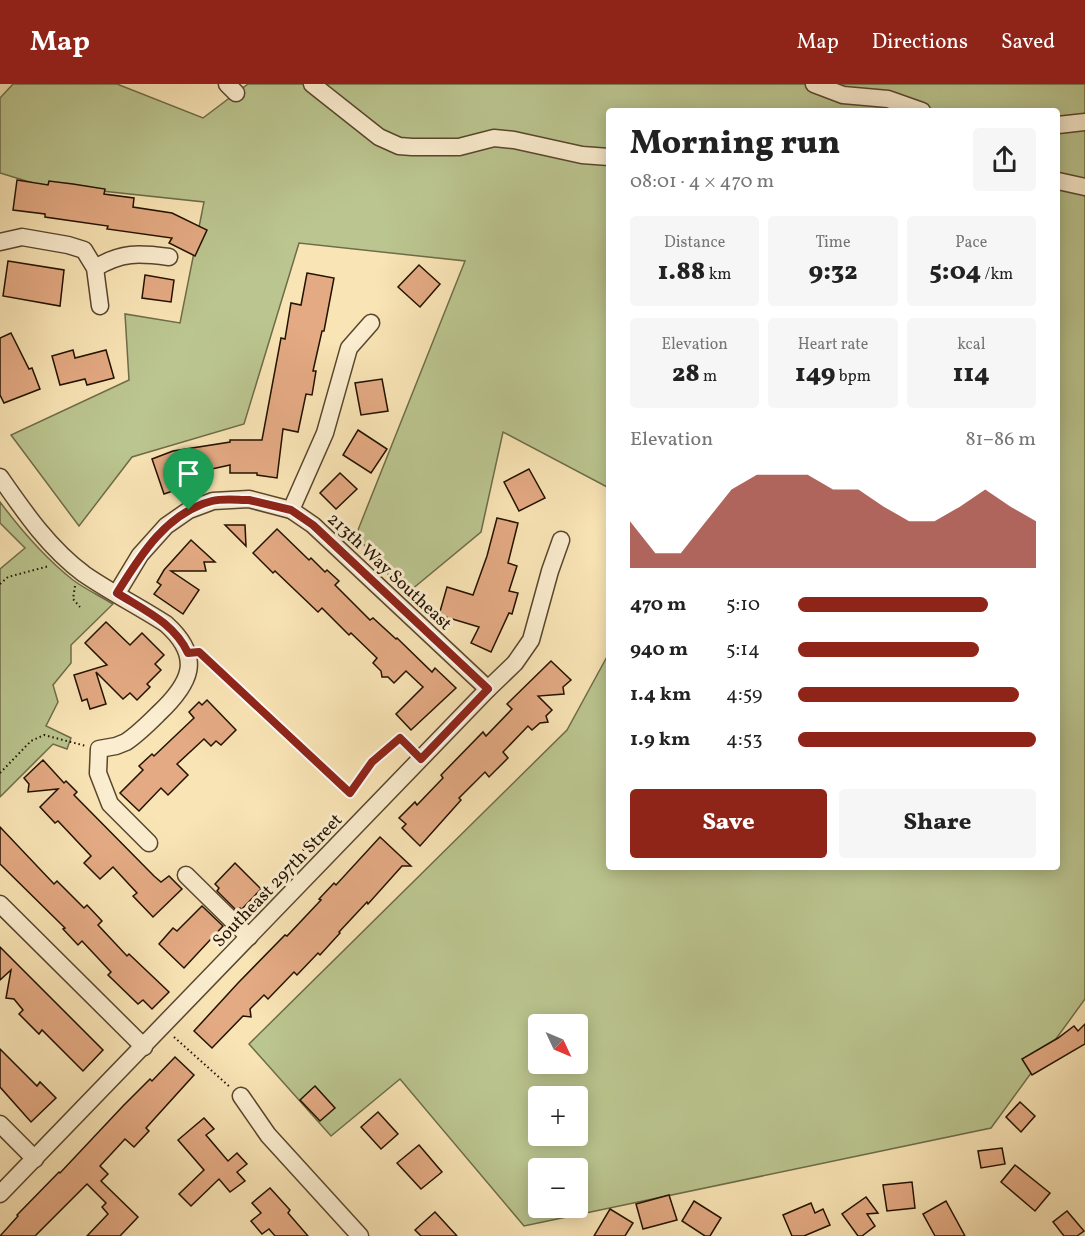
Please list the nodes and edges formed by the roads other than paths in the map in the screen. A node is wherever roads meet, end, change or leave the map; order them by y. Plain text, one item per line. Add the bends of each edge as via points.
1 (312, 84) edge
2 (813, 84) edge
3 (914, 108) edge
4 (1085, 122) edge
5 (1060, 125) edge
6 (606, 157) edge
7 (1060, 182) edge
8 (1085, 188) edge
9 (0, 242) edge
10 (169, 257) dead end
11 (94, 268) junction
12 (100, 306) dead end
13 (370, 323) dead end
14 (0, 477) edge
15 (291, 510) junction
16 (561, 540) dead end
17 (117, 593) junction
18 (488, 689) junction
19 (149, 843) dead end
20 (186, 875) dead end
21 (0, 904) edge
22 (249, 937) junction
23 (144, 1047) junction
24 (241, 1096) road end
25 (0, 1124) edge
26 (34, 1160) junction
27 (0, 1194) edge
28 (360, 1236) edge

1 - 6 street via 379,137 399,146 459,147 494,138
2 - 3 street via 843,95 888,99
4 - 5 street
7 - 8 street
9 - 11 street via 22,237 68,245 84,250
10 - 11 street via 128,254
11 - 12 street
13 - 15 street via 349,348 325,433
14 - 17 street via 32,523 65,557
15 - 17 street, 213th Way Southeast via 249,500 213,501 189,510 166,526 140,555
15 - 18 street, 213th Way Southeast via 313,525
16 - 18 street, Southeast 297th Street via 531,640 515,663
17 - 19 street via 166,624 188,653 187,675 178,695 126,742 99,749 98,773 111,804
18 - 22 street, Southeast 297th Street
20 - 22 street
21 - 23 street
22 - 23 street, Southeast 297th Street
23 - 26 street, Southeast 297th Street
24 - 28 street via 268,1135
25 - 26 street
26 - 27 street, Southeast 297th Street

